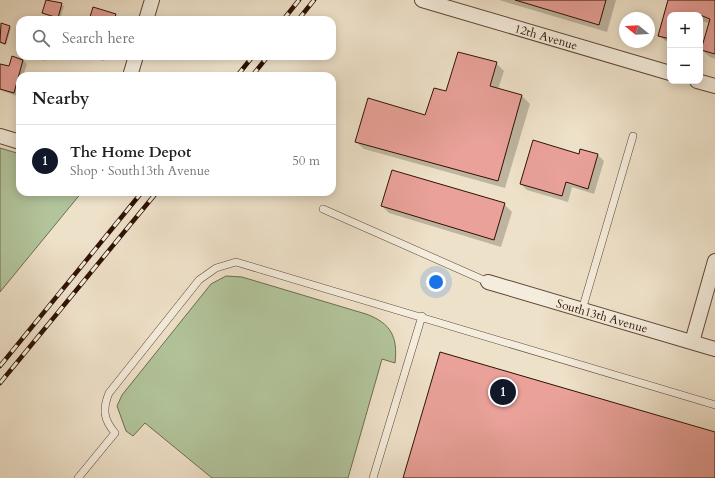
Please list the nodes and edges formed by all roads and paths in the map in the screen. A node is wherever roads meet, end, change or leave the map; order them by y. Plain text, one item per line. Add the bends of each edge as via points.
1 (152, 0) edge
2 (422, 0) edge
3 (147, 16) edge
4 (135, 60) edge
5 (131, 72) edge
6 (667, 72) edge
7 (703, 83) edge
8 (715, 86) edge
9 (0, 136) edge
10 (633, 136) dead end
11 (16, 141) edge
12 (323, 209) dead end
13 (715, 261) edge
14 (488, 282) joint
15 (582, 310) junction
16 (422, 316) junction
17 (692, 342) junction
18 (715, 349) edge
19 (715, 405) edge
20 (78, 478) edge
21 (373, 478) edge

1 - 3 street
2 - 6 street, 12th Avenue
4 - 5 street
7 - 8 street
9 - 11 street
10 - 15 lane
12 - 14 lane
13 - 17 street
14 - 15 street, South13th Avenue
15 - 17 street, South13th Avenue
16 - 19 lane
16 - 20 lane via 246,264 236,262 216,268 199,280 110,393 104,415 115,433
16 - 21 lane
17 - 18 street, South13th Avenue

